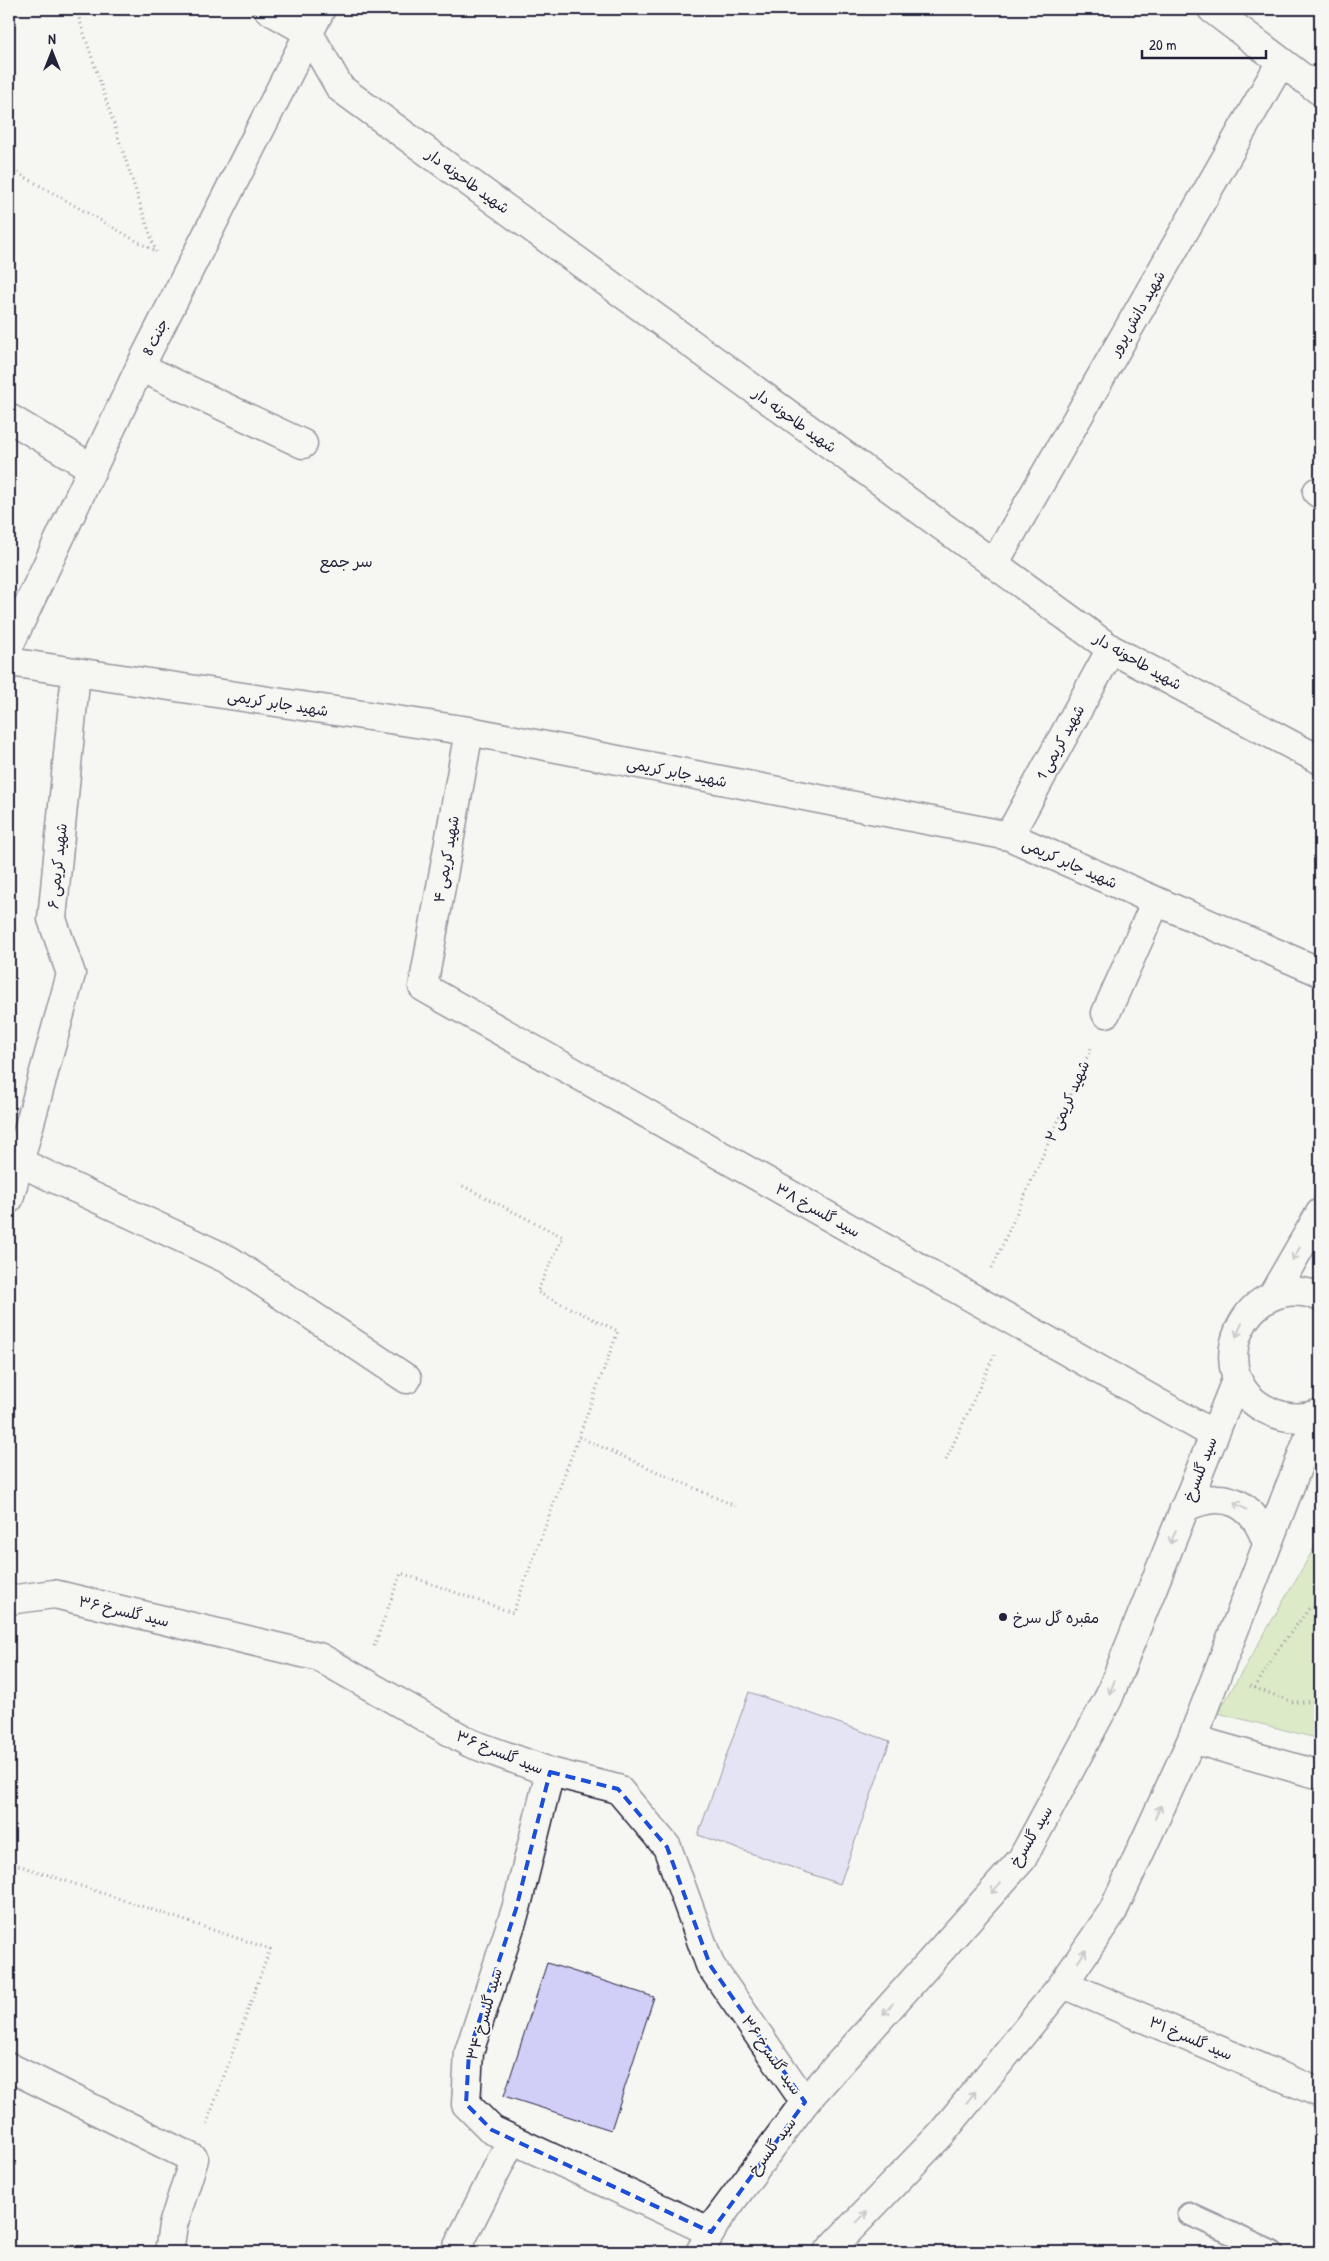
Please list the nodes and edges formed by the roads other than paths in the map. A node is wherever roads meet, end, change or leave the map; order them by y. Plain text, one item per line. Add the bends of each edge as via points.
1 (268, 9) edge
2 (321, 9) edge
3 (1212, 9) edge
4 (308, 32) junction
5 (1281, 62) junction
6 (1320, 92) edge
7 (140, 367) junction
8 (9, 418) edge
9 (303, 444) dead end
10 (92, 468) junction
11 (994, 564) junction
12 (9, 646) edge
13 (1111, 649) junction
14 (9, 662) edge
15 (76, 672) junction
16 (469, 731) junction
17 (1320, 760) edge
18 (1009, 836) junction
19 (1156, 902) junction
20 (1320, 972) edge
21 (422, 987) joint
22 (1106, 1013) road end
23 (19, 1162) junction
24 (9, 1199) edge
25 (1320, 1213) edge
26 (1272, 1296) junction
27 (1320, 1297) edge
28 (1237, 1378) junction
29 (407, 1379) dead end
30 (1319, 1414) edge
31 (1213, 1434) junction
32 (1184, 1508) junction
33 (1267, 1544) junction
34 (9, 1600) edge
35 (1192, 1739) junction
36 (550, 1772) junction
37 (1320, 1775) edge
38 (1063, 1984) junction
39 (9, 2067) edge
40 (1320, 2093) edge
41 (805, 2102) junction
42 (512, 2139) junction
43 (1189, 2214) dead end
44 (705, 2242) edge
45 (169, 2252) edge
46 (455, 2252) edge
47 (828, 2252) edge
48 (1272, 2252) edge

1 - 4 street
2 - 4 street, جنت 8
3 - 5 street
4 - 7 street, جنت 8
4 - 11 street, شهيد طاحونه دار via 340,88
5 - 6 street
5 - 11 street, شهید دانش پرور
7 - 9 street
7 - 10 street, جنت 8
8 - 10 street
10 - 12 street, جنت 8
11 - 13 street, شهيد طاحونه دار
13 - 17 street, شهيد طاحونه دار
13 - 18 street, شهید کریمی 1
14 - 15 street, شهید جابر کریمی
15 - 16 street, شهید جابر کریمی
15 - 23 street, شهید کریمی ۶ via 52,919 70,974
16 - 18 street, شهید جابر کریمی
16 - 21 street, شهید کریمی ۴
18 - 19 street, شهید جابر کریمی
19 - 20 street, شهید جابر کریمی
19 - 22 street
21 - 31 street, سید گلسرخ ۳۸
23 - 24 street, شهید کریمی ۶
23 - 29 street via 229,1260
25 -> 26 street
26 - 27 street via 1291,1292
26 -> 28 street via 1242,1321 1232,1359
28 - 30 street via 1247,1394 1262,1408 1279,1416 1299,1418
28 - 31 street, سید گلسرخ
30 - 33 street
31 - 32 street, سید گلسرخ
33 -> 32 street via 1262,1527 1251,1512 1236,1502 1218,1498 1201,1500
32 -> 41 street, سید گلسرخ via 1108,1699 1022,1859
33 - 35 street
34 - 36 street, سید گلسرخ ۳۶ via 54,1594 319,1657 470,1743
35 - 37 street
38 -> 35 street via 1113,1911
36 - 41 street, سید گلسرخ ۳۶ via 618,1789 667,1847 710,1965
36 - 42 street, سید گلسرخ ۳۴ via 516,1909 469,2052 466,2104 492,2130
38 - 40 street, سید گلسرخ ۳۱
47 -> 38 street via 942,2133
39 - 45 street via 194,2159 173,2225
41 - 44 street, سید گلسرخ via 716,2222
42 - 44 street, سید گلسرخ ۳۴
42 - 46 street
43 - 48 lane

